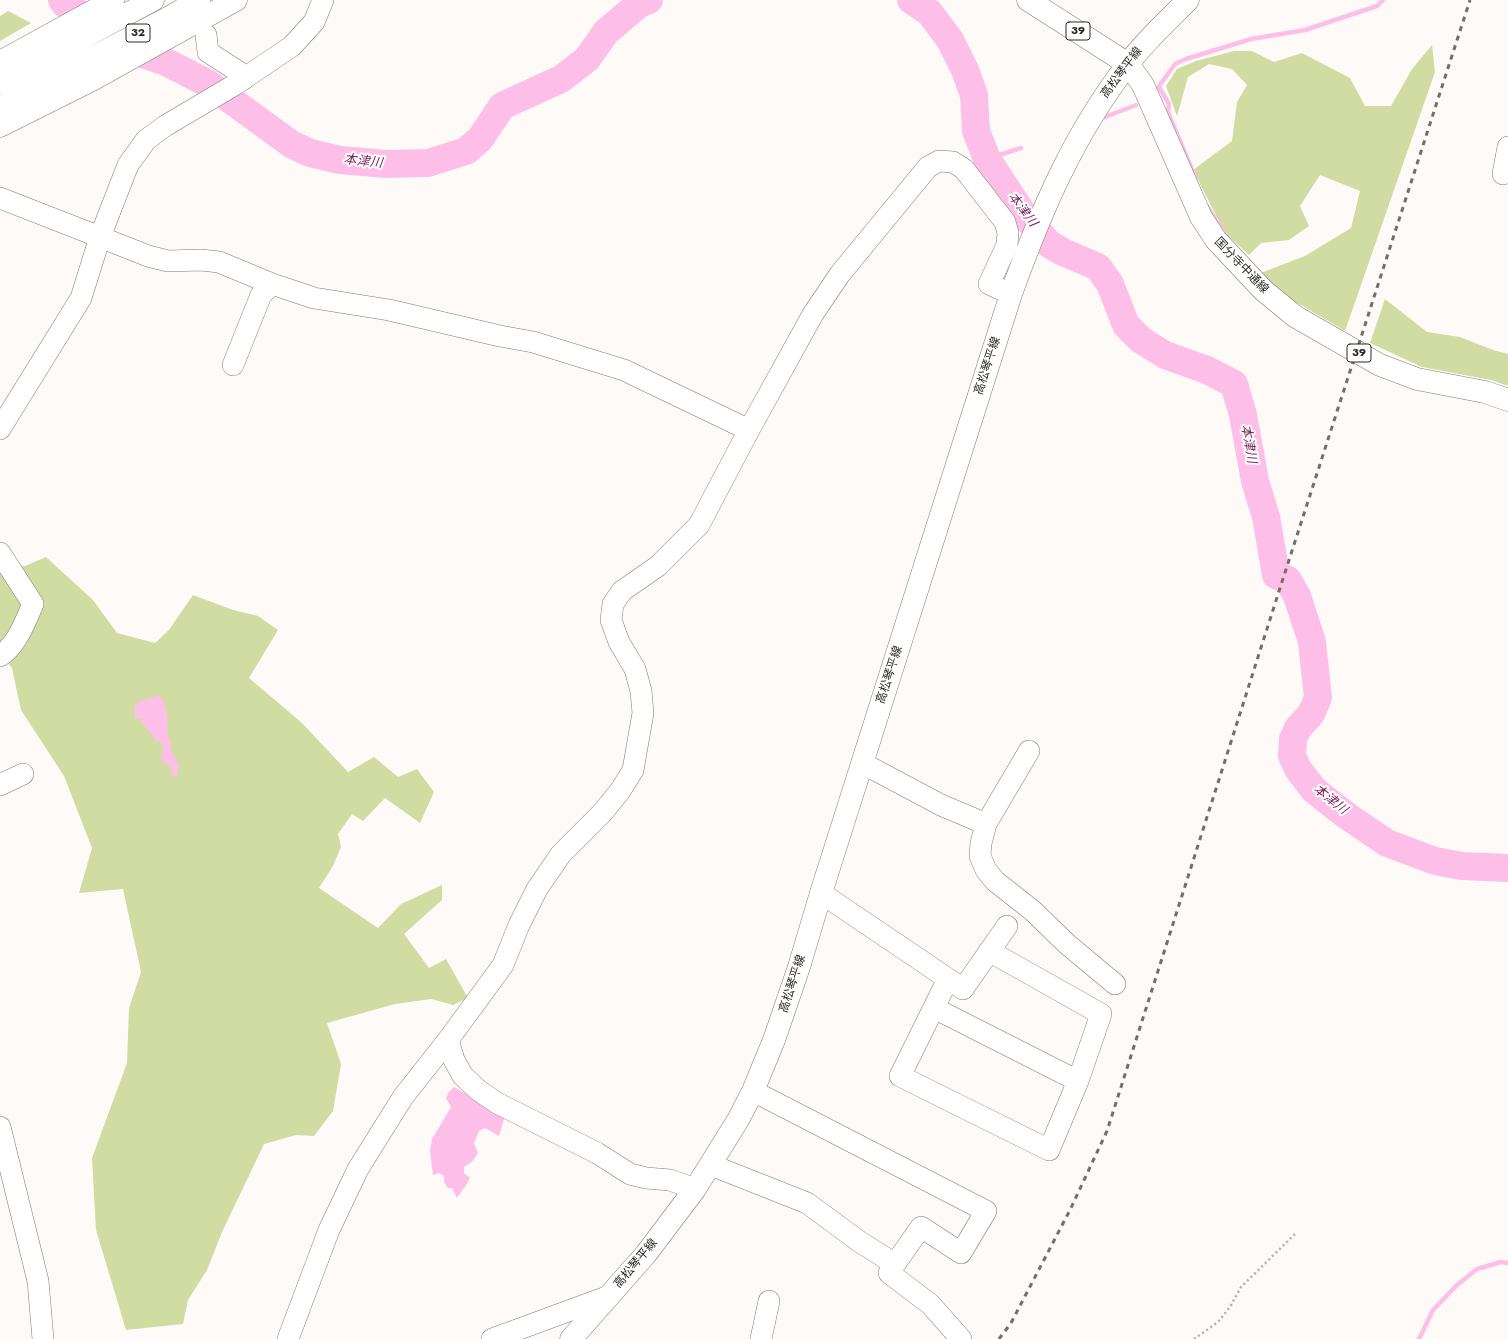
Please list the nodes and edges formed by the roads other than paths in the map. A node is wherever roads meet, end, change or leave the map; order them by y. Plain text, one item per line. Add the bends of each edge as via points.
1 (113, 0) edge
2 (153, 0) edge
3 (199, 0) edge
4 (236, 0) edge
5 (323, 0) edge
6 (1028, 0) edge
7 (1188, 0) edge
8 (206, 35) dead end
9 (54, 43) junction
10 (0, 62) edge
11 (1128, 64) junction
12 (84, 73) junction
13 (0, 82) edge
14 (240, 82) junction
15 (0, 106) edge
16 (0, 126) edge
17 (1508, 147) edge
18 (1503, 174) dead end
19 (0, 198) edge
20 (100, 238) junction
21 (272, 284) junction
22 (1012, 294) junction
23 (233, 365) dead end
24 (1508, 400) edge
25 (0, 429) edge
26 (749, 430) junction
27 (0, 553) edge
28 (0, 656) edge
29 (1029, 751) dead end
30 (862, 763) junction
31 (23, 774) dead end
32 (0, 785) edge
33 (986, 824) junction
34 (821, 893) junction
35 (1007, 926) dead end
36 (989, 952) junction
37 (948, 979) junction
38 (1116, 984) dead end
39 (934, 1008) junction
40 (448, 1040) junction
41 (1078, 1081) junction
42 (753, 1091) junction
43 (0, 1127) edge
44 (711, 1165) junction
45 (695, 1189) junction
46 (895, 1264) junction
47 (609, 1296) junction
48 (769, 1301) dead end
49 (43, 1339) edge
50 (288, 1339) edge
51 (492, 1339) edge
52 (571, 1339) edge
53 (761, 1339) edge
54 (961, 1339) edge

1 - 9 main road
2 - 9 main road, 32
3 - 12 main road, 32
4 - 12 main road via 182,31
5 - 14 street via 314,22 292,46
6 - 11 main road, 国分寺中通線 / 39
7 - 11 main road, 高松琴平線
8 - 14 street via 208,52 239,72
9 - 10 main road
9 - 13 main road, 32
11 - 22 main road, 高松琴平線 via 1091,116 1074,147 1043,209
11 - 24 main road, 国分寺中通線 / 39 via 1143,85 1201,217 1216,240 1264,291 1296,317 1380,365 1417,379 1485,392
12 - 15 main road, 32
12 - 16 main road
14 - 20 street via 146,140 128,165
17 - 18 street
19 - 20 street
20 - 21 street via 168,261 219,262
20 - 25 street via 81,298
21 - 23 street via 261,295
21 - 26 street via 314,298 389,310 533,342 624,370
22 - 26 street via 989,284 1007,245 1008,233 1004,222 964,169 953,162 939,160 928,167 840,274 813,314
22 - 30 main road, 高松琴平線
26 - 40 street via 699,525 658,566 622,591 613,604 611,620 619,642 636,669 641,691 643,713 633,770 602,813 561,854 537,889 503,965
27 - 28 street via 33,604 20,632 6,652
29 - 33 street
30 - 33 street via 941,805
30 - 34 main road, 高松琴平線
31 - 32 street
33 - 38 street via 980,856 995,882 1033,911 1067,944
34 - 37 street
34 - 42 main road, 高松琴平線 via 774,1040
35 - 36 street
36 - 37 street via 963,989
36 - 41 street via 1101,1014
37 - 39 street
39 - 41 street
39 - 41 street via 900,1076 907,1080 1048,1150
40 - 45 street via 454,1060 463,1076 497,1103 597,1153 630,1174 670,1180
40 - 50 street via 403,1097 358,1169 329,1230
42 - 44 main road, 高松琴平線
42 - 46 street via 986,1211 962,1253 921,1227
43 - 49 street via 38,1280
44 - 45 main road, 高松琴平線
44 - 46 street via 808,1203 860,1242
45 - 47 main road, 高松琴平線 via 646,1254
46 - 54 street via 889,1273 930,1304
47 - 51 street
47 - 52 main road, 高松琴平線
48 - 53 street

